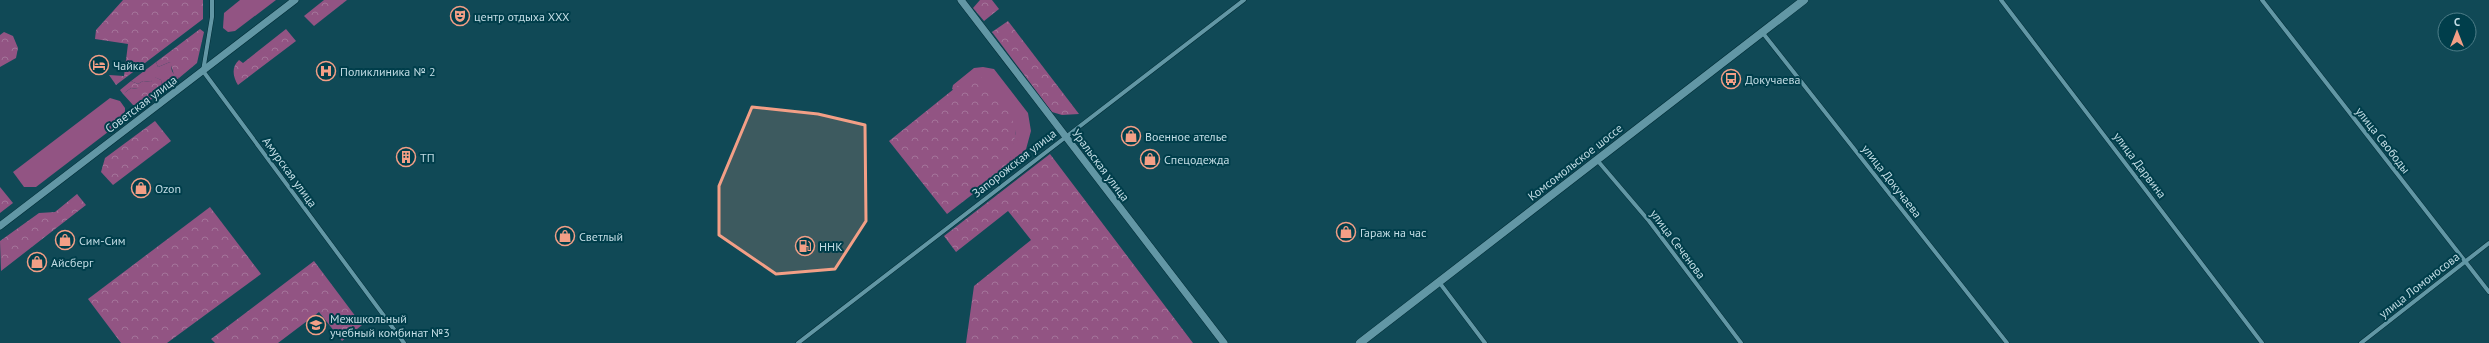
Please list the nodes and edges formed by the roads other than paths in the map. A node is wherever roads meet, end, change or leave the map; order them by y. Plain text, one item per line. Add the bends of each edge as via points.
1 (212, 0) edge
2 (295, 0) edge
3 (961, 0) edge
4 (1244, 0) edge
5 (1804, 0) edge
6 (2001, 0) edge
7 (2262, 0) edge
8 (1762, 32) junction
9 (203, 71) junction
10 (1065, 136) junction
11 (1597, 160) junction
12 (0, 226) edge
13 (2489, 243) edge
14 (2465, 262) junction
15 (1439, 282) junction
16 (2489, 292) edge
17 (404, 343) edge
18 (798, 343) edge
19 (1224, 343) edge
20 (1360, 343) edge
21 (1485, 343) edge
22 (1741, 343) edge
23 (2007, 343) edge
24 (2262, 343) edge
25 (2361, 343) edge

1 - 9 street via 212,16
2 - 9 street, Советская улица
3 - 10 street, Уральская улица
4 - 10 street, Запорожская улица
5 - 8 main road, Комсомольское шоссе
6 - 24 street, улица Дарвина
7 - 14 street, улица Свободы
8 - 11 main road, Комсомольское шоссе
8 - 23 street, улица Докучаева
9 - 12 street, Советская улица
9 - 17 street, Амурская улица
10 - 18 street, Запорожская улица
10 - 19 street, Уральская улица
11 - 15 main road, Комсомольское шоссе
11 - 22 street, улица Сеченова via 1649,221
13 - 14 street, улица Ломоносова
14 - 16 street, улица Свободы
14 - 25 street, улица Ломоносова
15 - 20 main road, Комсомольское шоссе
15 - 21 street

